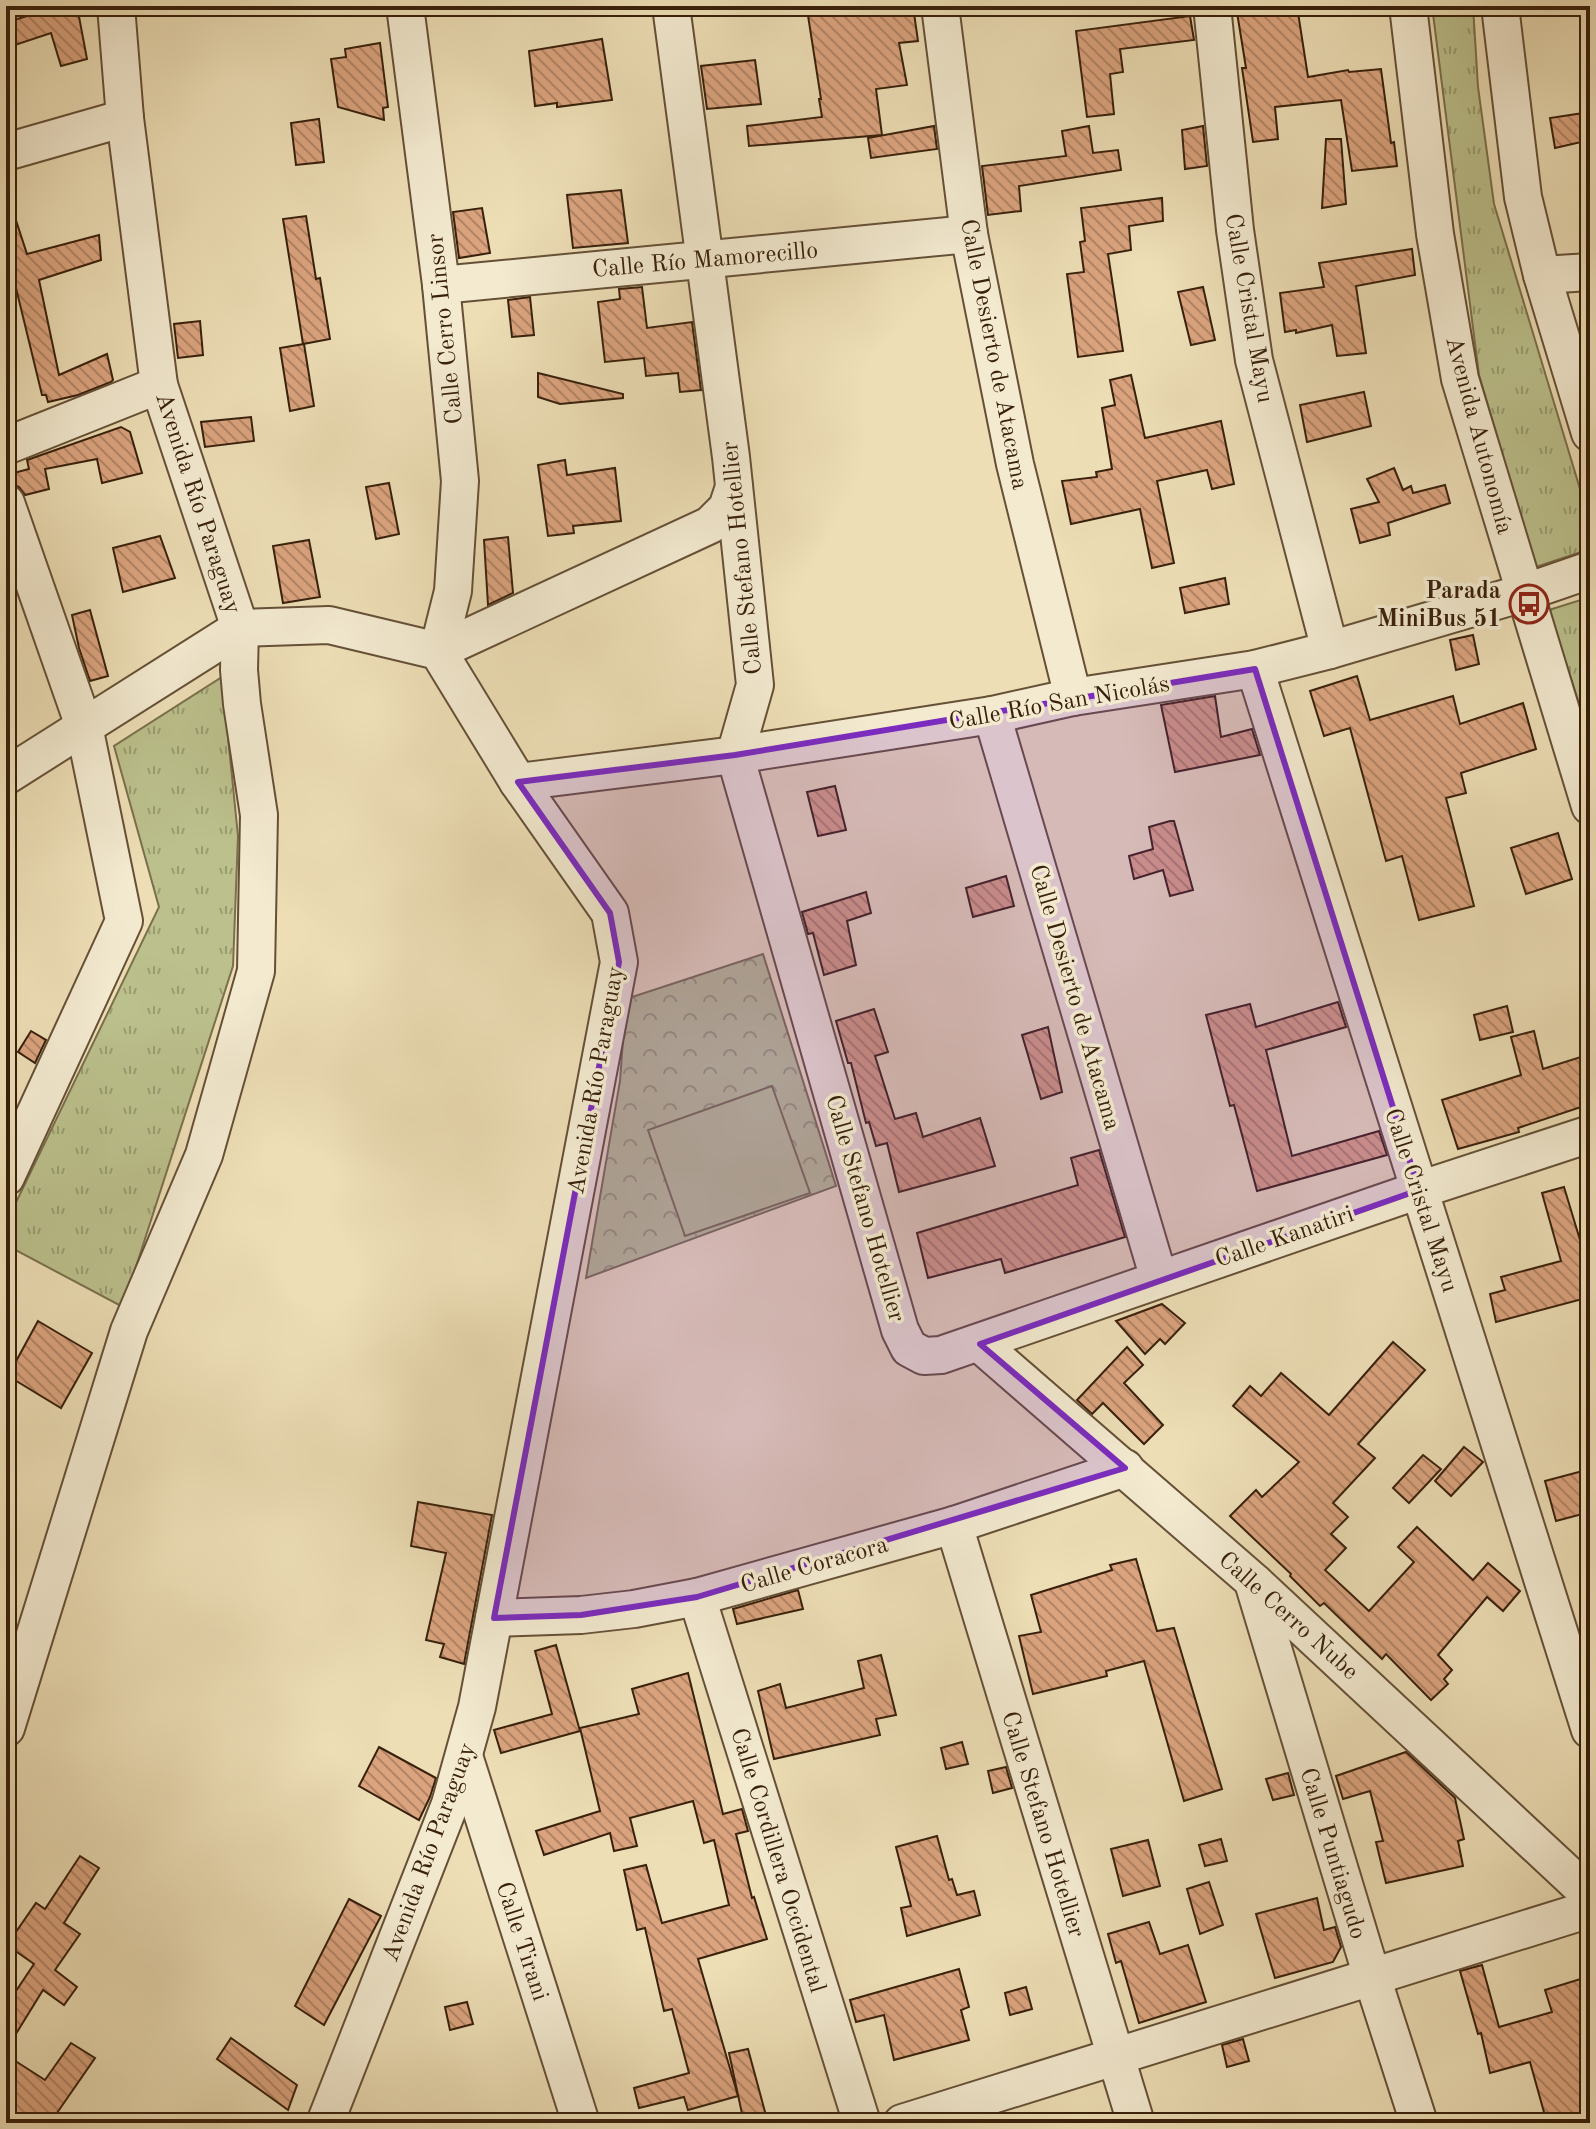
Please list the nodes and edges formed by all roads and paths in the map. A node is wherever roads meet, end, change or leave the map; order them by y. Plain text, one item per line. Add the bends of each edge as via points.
1 (116, 6) edge
2 (405, 6) edge
3 (671, 6) edge
4 (940, 6) edge
5 (1212, 6) edge
6 (1408, 6) edge
7 (1500, 6) edge
8 (125, 118) junction
9 (6, 152) edge
10 (969, 234) junction
11 (705, 259) junction
12 (1590, 272) edge
13 (1542, 275) junction
14 (441, 285) junction
15 (159, 385) junction
16 (1590, 433) edge
17 (6, 446) edge
18 (734, 487) junction
19 (6, 503) edge
20 (1590, 570) edge
21 (1523, 593) junction
22 (240, 628) junction
23 (1330, 650) junction
24 (438, 651) junction
25 (1255, 669) junction
26 (1073, 697) junction
27 (992, 715) junction
28 (84, 726) junction
29 (735, 755) junction
30 (6, 776) edge
31 (518, 782) junction
32 (1590, 806) edge
33 (1590, 1134) edge
34 (6, 1177) edge
35 (1419, 1190) junction
36 (1159, 1279) junction
37 (980, 1344) junction
38 (1125, 1468) junction
39 (954, 1525) junction
40 (1253, 1581) junction
41 (697, 1597) junction
42 (494, 1618) junction
43 (1588, 1711) edge
44 (6, 1728) edge
45 (465, 1759) junction
46 (1590, 1895) edge
47 (1590, 1909) edge
48 (1372, 1977) junction
49 (1115, 2057) junction
50 (325, 2123) edge
51 (581, 2123) edge
52 (862, 2123) edge
53 (902, 2123) edge
54 (1136, 2123) edge
55 (1419, 2123) edge

1 - 8 street, Avenida Río Paraguay
2 - 14 street, Calle Cerro Linsor
3 - 11 street, Calle Stefano Hotellier
4 - 10 street, Calle Desierto de Atacama
5 - 23 street, Calle Cristal Mayu via 1254,360
6 - 21 street, Avenida Autonomía via 1435,234 1460,379
7 - 13 street via 1523,197
8 - 9 street
8 - 15 street, Avenida Río Paraguay
10 - 11 street, Calle Río Mamorecillo
10 - 26 street, Calle Desierto de Atacama via 1015,464
11 - 14 street, Calle Río Mamorecillo
11 - 18 street, Calle Stefano Hotellier
12 - 13 street
13 - 16 street
14 - 24 street, Calle Cerro Linsor via 460,481 453,591
15 - 17 street
15 - 22 street, Avenida Río Paraguay
18 - 24 street via 727,508 710,525
18 - 29 street, Calle Stefano Hotellier via 755,685
19 - 28 street
20 - 21 street, Calle Río San Nicolás
21 - 23 street, Calle Río San Nicolás
21 - 32 street, Avenida Autonomía
22 - 24 street, Avenida Río Paraguay via 329,625
22 - 28 street
22 - 44 street via 242,704 259,815 256,971 204,1155 129,1331
23 - 25 street, Calle Río San Nicolás
24 - 31 street, Avenida Río Paraguay
25 - 26 street, Calle Río San Nicolás
25 - 35 street, Calle Cristal Mayu
26 - 27 street, Calle Río San Nicolás
27 - 29 street, Calle Río San Nicolás
27 - 36 street, Calle Desierto de Atacama
28 - 30 street
28 - 34 street via 124,921
29 - 31 street, Calle Río San Nicolás
29 - 37 street, Calle Stefano Hotellier via 900,1330 909,1348 924,1356
31 - 42 street, Avenida Río Paraguay via 610,913 619,962
33 - 35 street, Calle Kanatiri
35 - 36 street, Calle Kanatiri
35 - 43 street, Calle Cristal Mayu
36 - 37 street, Calle Kanatiri
37 - 38 street, Calle Cerro Nube
38 - 39 street, Calle Coracora
38 - 40 street, Calle Cerro Nube
39 - 41 street, Calle Coracora
39 - 49 street, Calle Stefano Hotellier
40 - 46 street, Calle Cerro Nube
40 - 48 street, Calle Puntiagudo
41 - 42 street, Calle Coracora via 581,1615
41 - 52 street, Calle Cordillera Occidental
42 - 45 street, Avenida Río Paraguay
45 - 50 street, Avenida Río Paraguay
45 - 51 street, Calle Tirani
47 - 48 street
48 - 49 street
48 - 55 street, Calle Puntiagudo
49 - 53 street
49 - 54 street, Calle Stefano Hotellier

